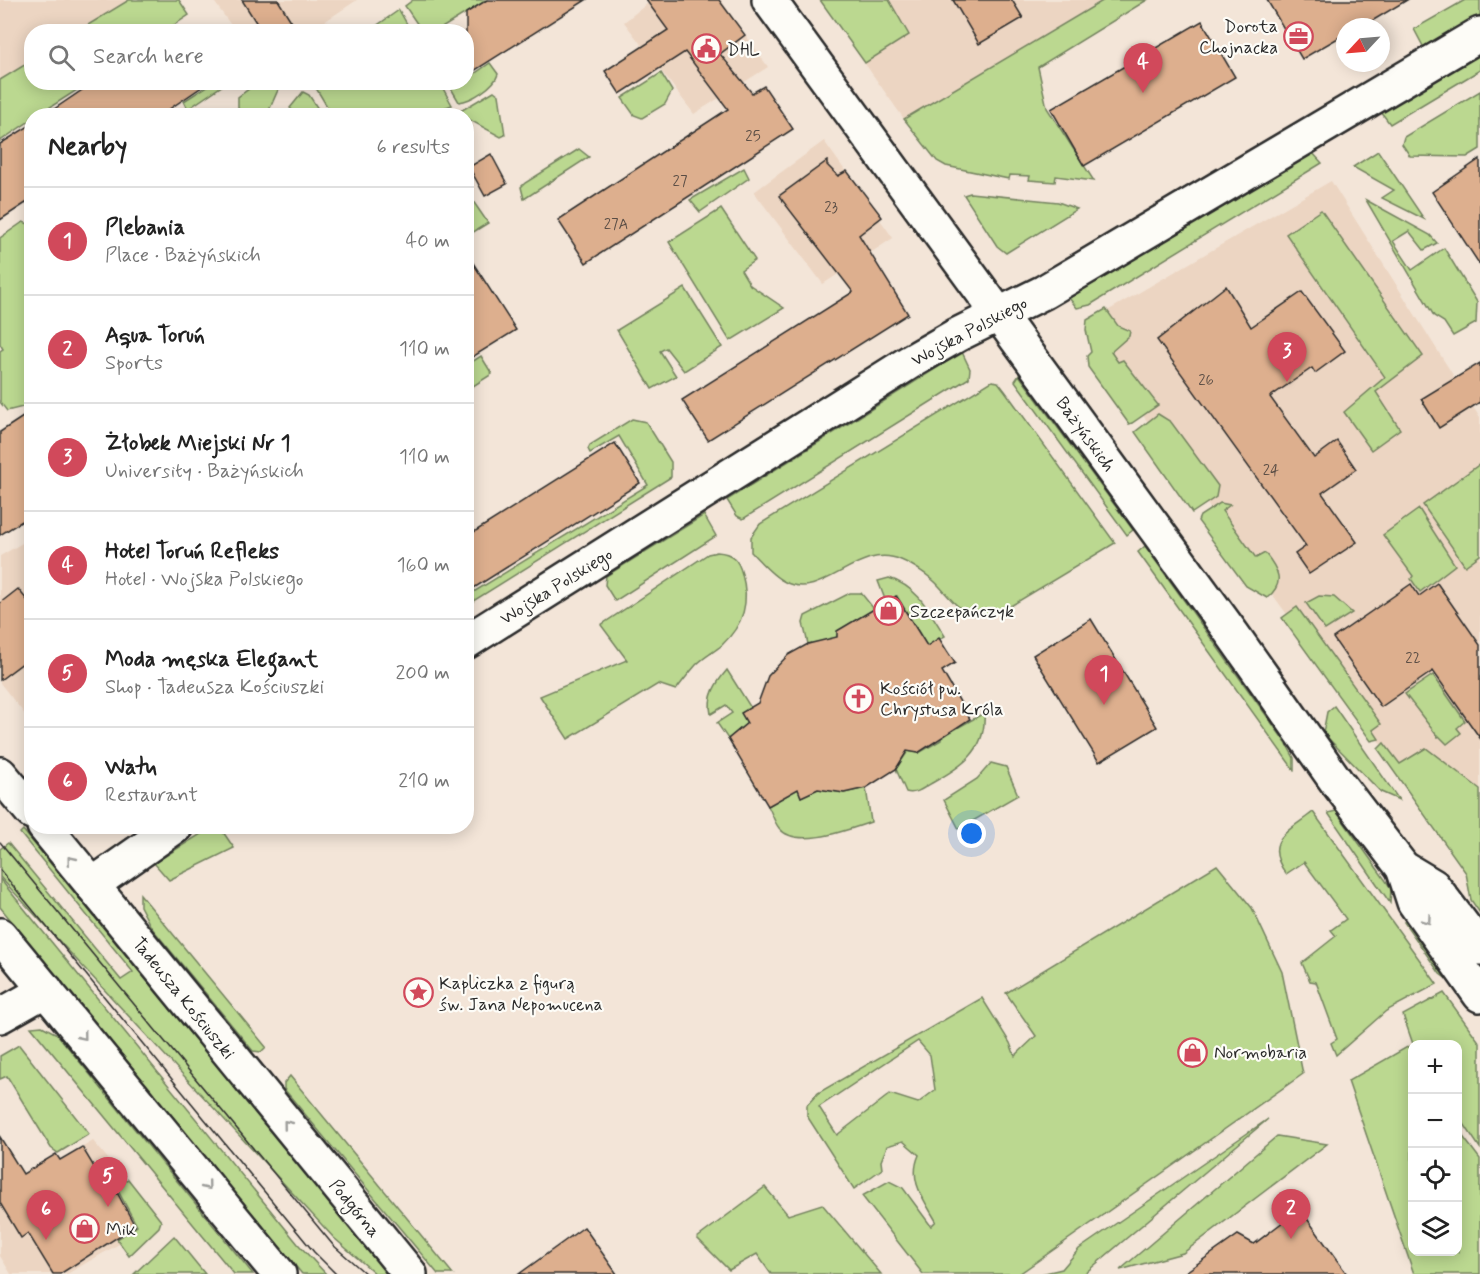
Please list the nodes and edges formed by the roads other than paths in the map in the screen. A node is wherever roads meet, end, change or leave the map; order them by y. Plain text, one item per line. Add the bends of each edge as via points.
1 (769, 0) edge
2 (1480, 33) edge
3 (999, 315) junction
4 (474, 637) edge
5 (0, 774) edge
6 (24, 802) edge
7 (51, 834) edge
8 (165, 834) edge
9 (1403, 868) junction
10 (92, 885) junction
11 (0, 935) edge
12 (1480, 948) edge
13 (46, 990) junction
14 (1480, 995) edge
15 (0, 1016) edge
16 (324, 1170) joint
17 (279, 1274) edge
18 (410, 1274) edge

1 - 3 street, Bażyńskich
2 - 3 street, Wojska Polskiego
3 - 4 street, Wojska Polskiego via 910,362
3 - 9 street, Bażyńskich
5 - 6 street
10 -> 7 street, Tadeusza Kościuszki
8 - 10 street
9 - 12 street, Bażyńskich via 1433,886
9 -> 14 street, Bażyńskich via 1414,902
16 -> 10 street, Tadeusza Kościuszki
11 - 13 street
13 - 15 street
13 -> 17 street
16 - 18 street, Podgórna

